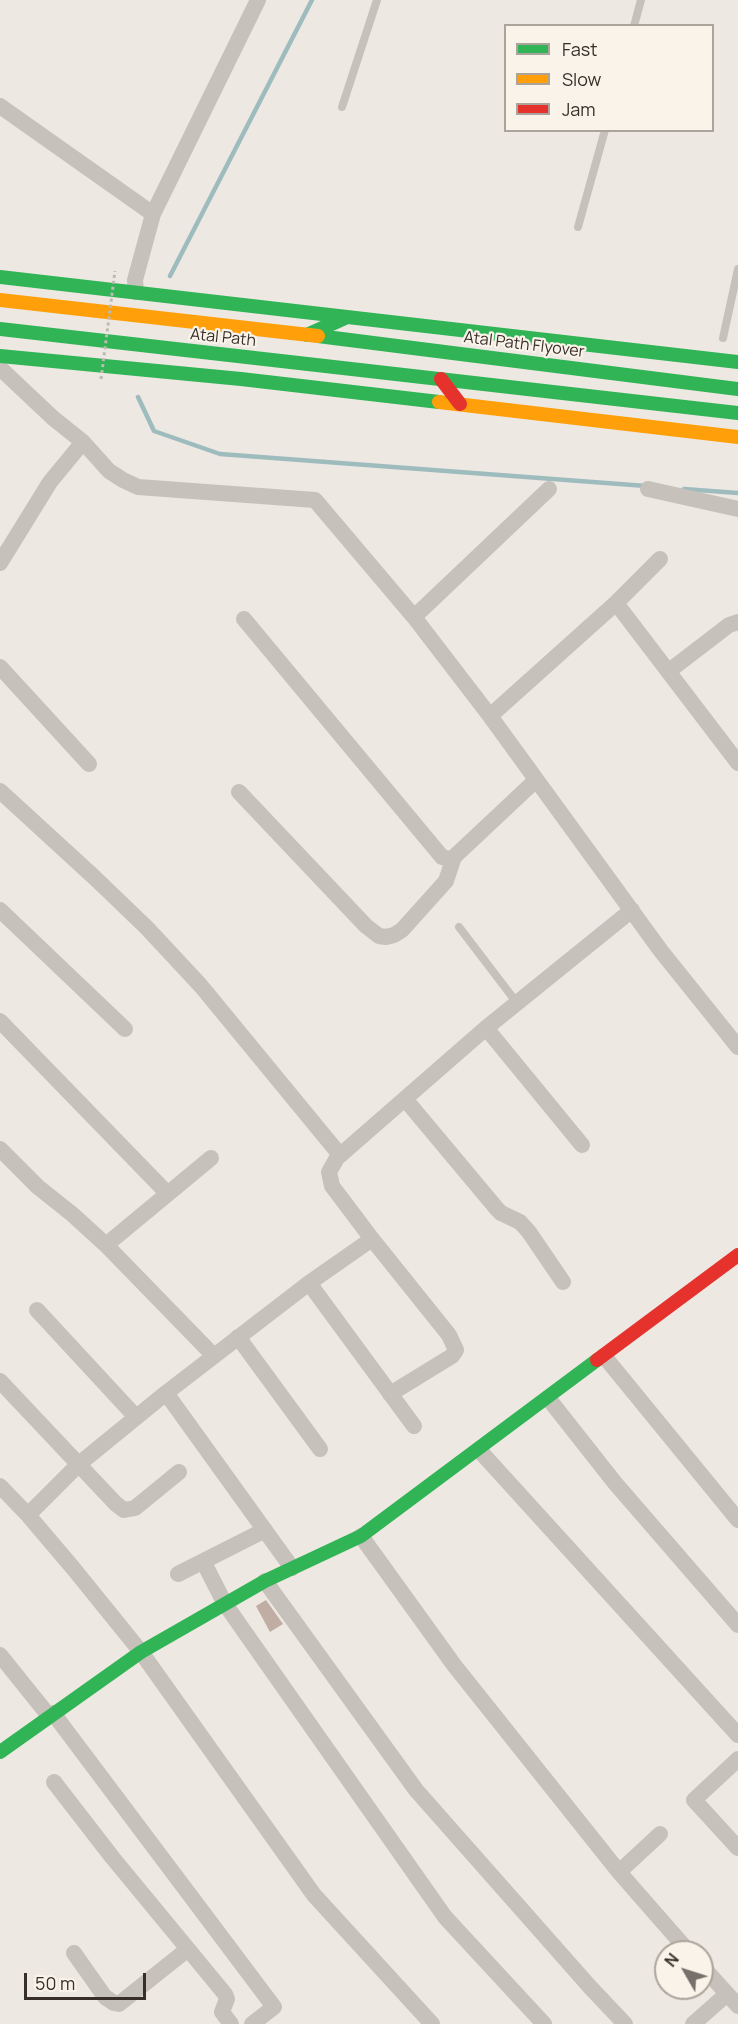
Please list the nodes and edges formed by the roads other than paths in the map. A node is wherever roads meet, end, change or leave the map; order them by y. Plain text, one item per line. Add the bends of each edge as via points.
1 (258, 0) edge
2 (377, 0) edge
3 (641, 0) edge
4 (635, 24) edge
5 (0, 106) edge
6 (342, 107) dead end
7 (604, 132) edge
8 (153, 214) junction
9 (578, 227) dead end
10 (738, 268) edge
11 (0, 277) edge
12 (136, 292) junction
13 (0, 300) edge
14 (347, 317) junction
15 (0, 329) edge
16 (306, 336) junction
17 (723, 338) dead end
18 (0, 356) edge
19 (738, 362) edge
20 (0, 368) edge
21 (441, 379) junction
22 (738, 389) edge
23 (460, 404) junction
24 (738, 413) edge
25 (738, 437) edge
26 (82, 442) junction
27 (549, 489) dead end
28 (648, 489) dead end
29 (738, 509) edge
30 (660, 559) dead end
31 (0, 562) edge
32 (616, 603) junction
33 (414, 617) junction
34 (244, 619) dead end
35 (738, 622) edge
36 (0, 667) edge
37 (669, 671) junction
38 (490, 716) junction
39 (738, 763) edge
40 (89, 764) dead end
41 (536, 780) junction
42 (0, 791) edge
43 (238, 792) dead end
44 (454, 857) junction
45 (0, 910) edge
46 (632, 910) junction
47 (459, 927) dead end
48 (517, 1003) junction
49 (0, 1021) edge
50 (486, 1028) junction
51 (125, 1029) dead end
52 (738, 1047) edge
53 (405, 1099) junction
54 (582, 1145) dead end
55 (0, 1149) edge
56 (340, 1155) junction
57 (211, 1158) dead end
58 (168, 1194) junction
59 (372, 1239) junction
60 (106, 1245) junction
61 (738, 1256) edge
62 (563, 1282) dead end
63 (309, 1283) junction
64 (37, 1310) dead end
65 (238, 1337) junction
66 (214, 1356) junction
67 (604, 1356) junction
68 (0, 1381) edge
69 (166, 1393) junction
70 (390, 1394) junction
71 (548, 1398) junction
72 (136, 1417) junction
73 (414, 1426) dead end
74 (320, 1449) dead end
75 (479, 1450) junction
76 (80, 1464) junction
77 (180, 1472) dead end
78 (0, 1486) edge
79 (28, 1515) junction
80 (738, 1520) edge
81 (265, 1530) junction
82 (361, 1536) junction
83 (204, 1563) junction
84 (292, 1568) junction
85 (178, 1574) dead end
86 (265, 1581) junction
87 (225, 1604) junction
88 (738, 1625) edge
89 (141, 1652) junction
90 (0, 1655) edge
91 (51, 1714) junction
92 (738, 1735) edge
93 (0, 1752) edge
94 (738, 1758) edge
95 (54, 1782) dead end
96 (660, 1834) dead end
97 (738, 1848) edge
98 (619, 1872) junction
99 (678, 1940) edge
100 (188, 1949) junction
101 (74, 1953) dead end
102 (714, 1979) edge
103 (733, 2000) edge
104 (231, 2024) edge
105 (252, 2024) edge
106 (432, 2024) edge
107 (544, 2024) edge
108 (625, 2024) edge
109 (693, 2024) edge

1 - 8 street
2 - 6 lane
3 - 4 lane
5 - 8 street
7 - 9 lane
8 - 12 street via 135,280
10 - 17 lane
11 - 12 street
12 - 14 street
13 - 16 street, Atal Path Flyover
14 - 16 street
14 - 19 street
15 - 21 street, Atal Path
16 - 22 street, Atal Path Flyover
18 - 23 street
20 - 26 street
21 - 23 street
21 - 24 street
23 - 25 street
26 - 31 street via 50,482
26 - 33 street via 109,471 138,487 315,500
27 - 33 street
28 - 29 street
30 - 32 street
32 - 37 street
32 - 38 street
33 - 38 street
34 - 44 street via 439,853 446,858
35 - 37 street
36 - 40 street
37 - 39 street
38 - 41 street
41 - 44 street
41 - 46 street
42 - 56 street via 147,928 201,986
43 - 44 street via 379,936 386,938 402,930 446,881
45 - 51 street
46 - 48 street
46 - 52 street
47 - 48 lane
48 - 50 street
49 - 58 street
50 - 53 street
50 - 54 street
53 - 56 street
53 - 62 street via 496,1209 529,1232
55 - 60 street
56 - 59 street via 332,1166 332,1186
57 - 58 street
58 - 60 street
59 - 63 street
59 - 70 street via 449,1335 456,1350
60 - 66 street
61 - 67 street
63 - 65 street
63 - 70 street
64 - 72 street
65 - 66 street
65 - 74 street
66 - 69 street
67 - 71 street
67 - 80 street
68 - 76 street
69 - 72 street
69 - 81 street
70 - 73 street
71 - 75 street
71 - 88 street via 615,1483
72 - 76 street
75 - 82 street
75 - 92 street
76 - 77 street via 116,1504 129,1511
76 - 79 street
78 - 79 street
79 - 89 street
81 - 83 street
81 - 84 street
82 - 84 street
82 - 98 street via 454,1665
83 - 85 street
83 - 87 street
84 - 86 street
86 - 87 street
86 - 108 street via 416,1790
87 - 89 street
87 - 107 street via 445,1917
89 - 91 street
89 - 106 street via 314,1895
90 - 91 street
91 - 93 street
91 - 105 street via 274,2007
94 - 97 street via 694,1800
95 - 100 street
96 - 98 street
98 - 99 street
100 - 101 street via 119,2004 105,1997
100 - 104 street via 225,1994 222,2012
102 - 103 street
103 - 109 street

